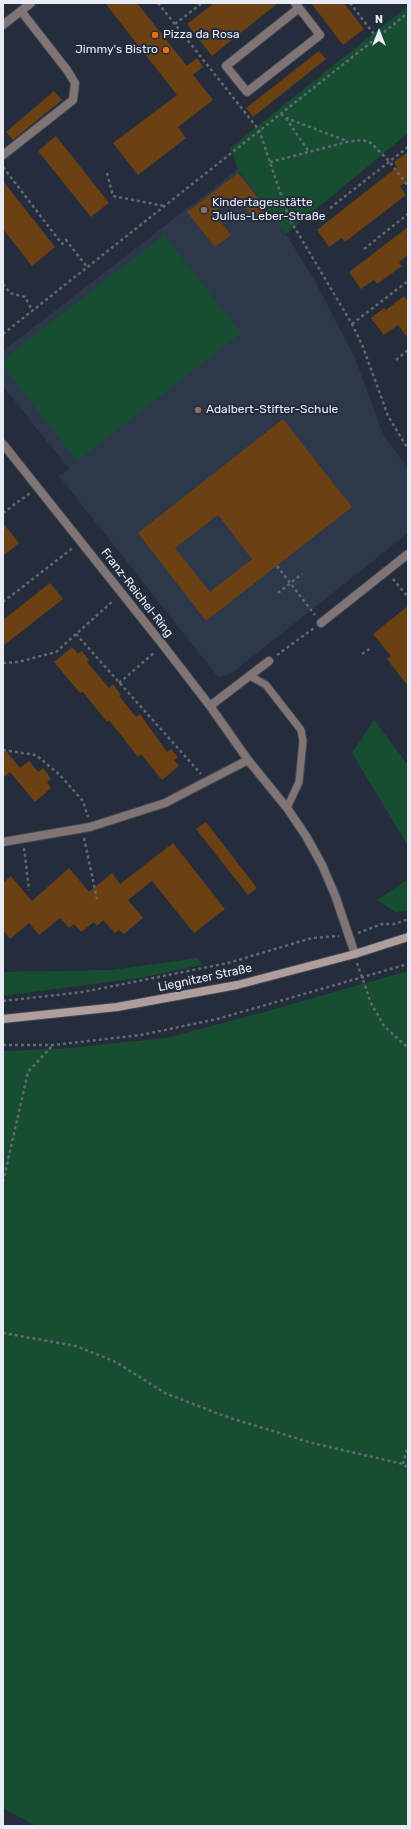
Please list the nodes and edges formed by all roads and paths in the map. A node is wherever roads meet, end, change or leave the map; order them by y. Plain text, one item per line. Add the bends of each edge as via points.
1 (31, 3) edge
2 (158, 3) edge
3 (202, 3) edge
4 (350, 3) edge
5 (297, 6) edge
6 (21, 11) junction
7 (408, 13) edge
8 (175, 24) junction
9 (3, 25) edge
10 (377, 38) junction
11 (281, 114) junction
12 (286, 118) junction
13 (258, 130) junction
14 (347, 142) junction
15 (408, 147) edge
16 (309, 152) junction
17 (3, 155) edge
18 (389, 161) junction
19 (270, 162) junction
20 (3, 167) edge
21 (107, 173) dead end
22 (408, 186) edge
23 (164, 206) junction
24 (330, 208) dead end
25 (408, 214) edge
26 (364, 249) dead end
27 (87, 268) junction
28 (408, 281) edge
29 (3, 284) edge
30 (32, 310) junction
31 (352, 324) junction
32 (3, 334) edge
33 (408, 350) edge
34 (396, 360) dead end
35 (3, 444) edge
36 (408, 449) edge
37 (37, 487) junction
38 (3, 513) edge
39 (82, 541) junction
40 (408, 554) edge
41 (277, 566) dead end
42 (387, 571) junction
43 (302, 574) dead end
44 (290, 583) junction
45 (122, 593) junction
46 (278, 593) dead end
47 (408, 597) edge
48 (3, 602) edge
49 (321, 623) junction
50 (76, 634) junction
51 (163, 645) junction
52 (371, 648) dead end
53 (362, 654) dead end
54 (269, 661) joint
55 (3, 663) edge
56 (250, 676) junction
57 (119, 683) junction
58 (210, 706) junction
59 (3, 750) edge
60 (248, 760) junction
61 (207, 781) junction
62 (287, 808) junction
63 (90, 827) junction
64 (82, 829) junction
65 (23, 840) junction
66 (3, 842) edge
67 (28, 890) dead end
68 (97, 899) dead end
69 (408, 920) edge
70 (349, 936) junction
71 (408, 937) edge
72 (355, 954) junction
73 (408, 964) edge
74 (362, 978) junction
75 (3, 1001) edge
76 (3, 1019) edge
77 (3, 1045) edge
78 (53, 1045) junction
79 (408, 1048) edge
80 (3, 1182) edge
81 (3, 1332) edge
82 (408, 1445) edge
83 (403, 1464) junction
84 (408, 1468) edge

1 - 6 street
2 - 8 path
3 - 8 path
4 - 10 path
5 - 5 street via 320,35 247,92 226,66
6 - 9 street
6 - 17 street via 67,70 74,83 73,100
7 - 10 path
8 - 13 path
10 - 11 path
11 - 12 path
11 - 13 path
12 - 14 path
12 - 16 path
13 - 19 path
13 - 23 path
14 - 16 path
14 - 18 path via 362,140 371,143
15 - 18 path
16 - 19 path
18 - 22 path
18 - 24 path
19 - 31 path via 281,197 298,235
20 - 27 path via 62,244 66,240
21 - 23 path via 113,196
23 - 27 path
25 - 26 path
27 - 30 path
28 - 31 path
29 - 30 path via 10,293 25,297
30 - 32 path
31 - 36 path via 388,416
33 - 34 path
35 - 37 street, Franz-Reichel-Ring
37 - 38 path
37 - 39 street, Franz-Reichel-Ring
39 - 45 street, Franz-Reichel-Ring
39 - 48 path
40 - 42 street
41 - 44 path
42 - 47 path
42 - 49 street
43 - 44 path
44 - 46 path
44 - 49 path
45 - 50 path
45 - 51 street, Franz-Reichel-Ring
49 - 54 path
50 - 55 path via 56,652 18,662
50 - 57 path
51 - 57 path
51 - 58 street, Franz-Reichel-Ring
52 - 53 path
54 - 56 street
56 - 58 street
56 - 62 lane via 266,685 301,730 303,741 299,782
57 - 61 path
58 - 60 street, Franz-Reichel-Ring
59 - 63 path via 36,755 60,775 83,801
60 - 61 street
60 - 62 street, Franz-Reichel-Ring
61 - 63 street via 165,802
62 - 70 street, Franz-Reichel-Ring via 322,865 336,895
63 - 64 street
64 - 65 street
64 - 68 path
65 - 66 street
65 - 67 path
69 - 70 path via 396,924 382,924
70 - 72 street, Franz-Reichel-Ring
70 - 75 path via 312,938 228,963 84,992
71 - 72 main road, Liegnitzer Straße
72 - 76 main road, Liegnitzer Straße via 237,985 167,998 81,1012
73 - 74 path
74 - 78 path via 141,1036
74 - 79 path via 371,1003 384,1026
77 - 78 path
78 - 80 path via 28,1072
81 - 83 path via 76,1346 109,1359 166,1393 224,1416 312,1443
82 - 83 path
83 - 84 path

